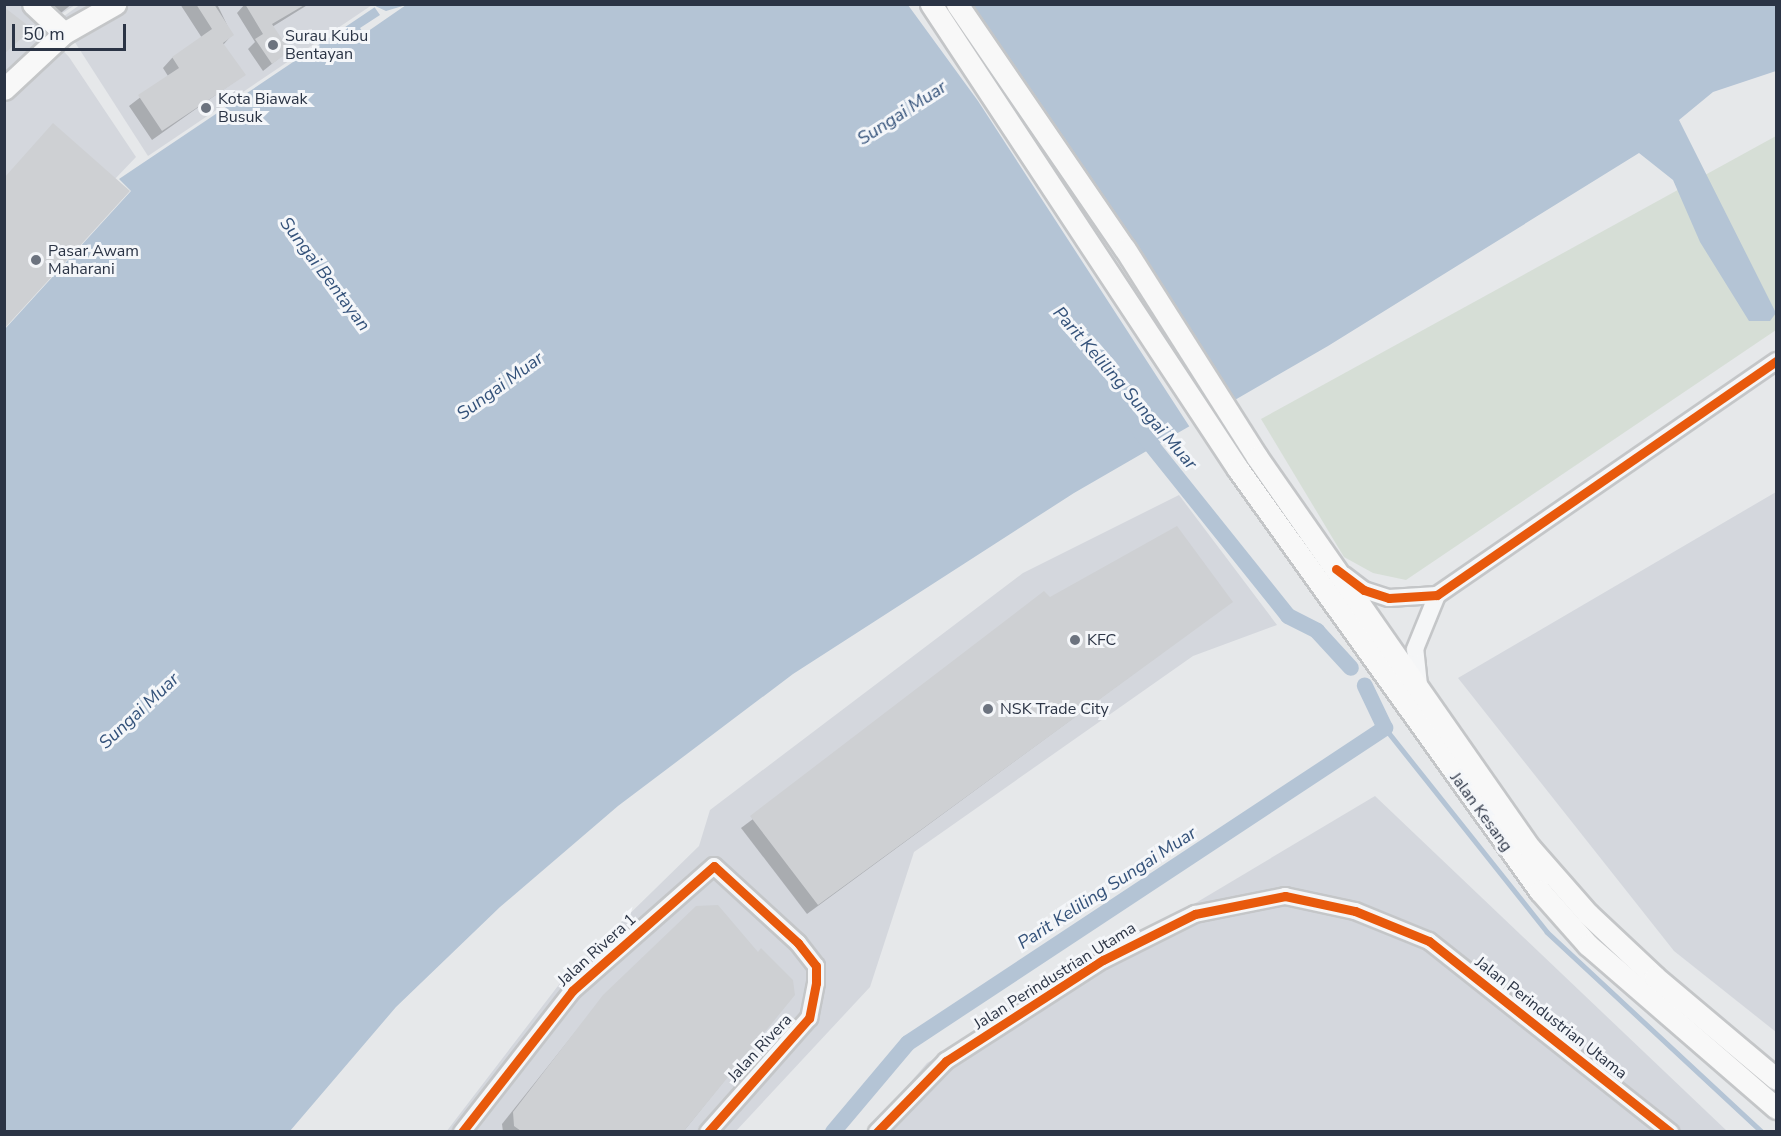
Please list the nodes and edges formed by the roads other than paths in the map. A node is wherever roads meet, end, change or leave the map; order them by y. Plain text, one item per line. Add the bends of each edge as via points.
1 (33, 4) edge
2 (115, 4) edge
3 (931, 4) edge
4 (957, 4) edge
5 (64, 33) junction
6 (4, 89) edge
7 (1776, 361) edge
8 (1336, 569) junction
9 (1437, 595) junction
10 (1425, 702) junction
11 (773, 923) joint
12 (1776, 1079) edge
13 (1776, 1108) edge
14 (465, 1130) edge
15 (708, 1131) edge
16 (877, 1131) edge
17 (1670, 1131) edge

1 - 5 main road
2 - 5 main road
3 - 13 main road, Jalan Kesang via 1238,469 1540,891 1588,945
4 - 8 main road, Jalan Kesang via 1125,249 1257,457
5 - 6 main road
7 - 9 street
8 - 9 street via 1364,590 1389,598
8 - 10 main road, Jalan Kesang
9 - 10 street via 1415,649
10 - 12 main road, Jalan Kesang via 1530,848 1588,914
11 - 14 street, Jalan Rivera 1 via 714,866 572,991
11 - 15 street, Jalan Rivera via 816,966 814,1003 809,1018
16 - 17 street, Jalan Perindustrian Utama via 946,1061 1103,960 1195,914 1285,896 1356,910 1429,941

